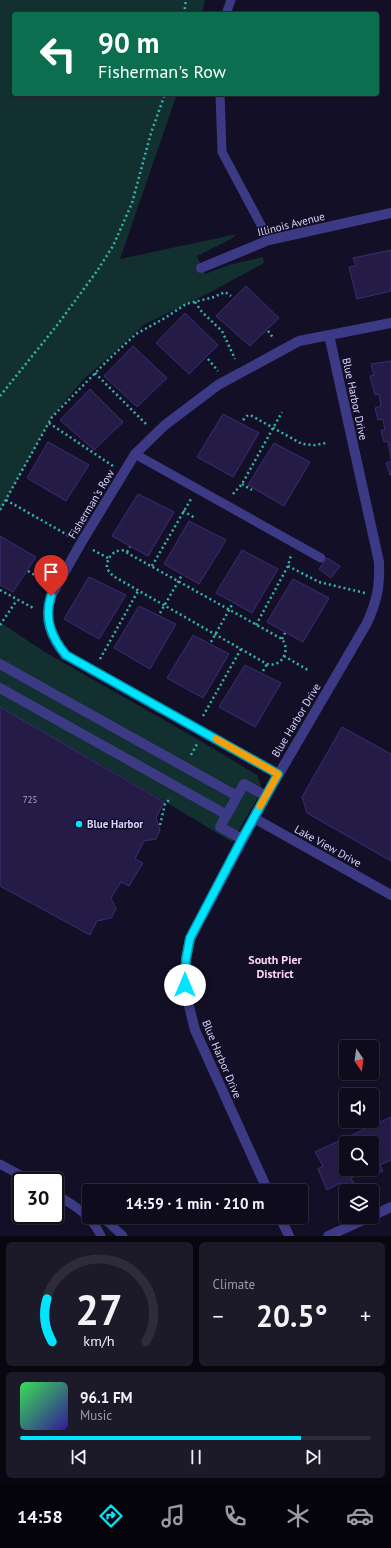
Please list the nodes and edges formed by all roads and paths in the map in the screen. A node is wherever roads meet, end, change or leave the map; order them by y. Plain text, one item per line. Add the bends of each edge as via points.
1 (186, 0) edge
2 (230, 0) edge
3 (184, 12) edge
4 (227, 12) edge
5 (164, 96) edge
6 (220, 96) edge
7 (391, 213) edge
8 (269, 240) junction
9 (201, 268) dead end
10 (231, 296) dead end
11 (195, 302) junction
12 (391, 323) edge
13 (329, 335) junction
14 (241, 372) junction
15 (95, 373) junction
16 (0, 396) edge
17 (282, 412) dead end
18 (243, 420) dead end
19 (49, 423) junction
20 (273, 428) junction
21 (155, 434) junction
22 (326, 443) dead end
23 (135, 454) junction
24 (123, 473) junction
25 (242, 484) junction
26 (197, 488) junction
27 (252, 490) dead end
28 (6, 500) junction
29 (226, 505) junction
30 (0, 510) edge
31 (183, 511) junction
32 (195, 518) dead end
33 (73, 538) dead end
34 (130, 546) dead end
35 (89, 547) dead end
36 (127, 552) junction
37 (108, 558) junction
38 (321, 558) dead end
39 (152, 566) junction
40 (28, 571) dead end
41 (182, 575) dead end
42 (178, 581) junction
43 (56, 587) junction
44 (0, 590) edge
45 (138, 591) junction
46 (378, 595) junction
47 (16, 600) junction
48 (233, 603) dead end
49 (164, 605) junction
50 (230, 610) junction
51 (48, 612) junction
52 (160, 613) dead end
53 (0, 625) edge
54 (256, 625) junction
55 (285, 633) dead end
56 (215, 634) junction
57 (282, 639) junction
58 (211, 642) dead end
59 (242, 649) junction
60 (284, 656) junction
61 (0, 664) edge
62 (267, 664) junction
63 (308, 670) dead end
64 (93, 671) junction
65 (263, 671) dead end
66 (0, 688) edge
67 (201, 719) dead end
68 (278, 774) junction
69 (178, 787) junction
70 (237, 796) junction
71 (266, 796) junction
72 (227, 815) junction
73 (254, 818) junction
74 (160, 824) dead end
75 (242, 839) junction
76 (391, 895) edge
77 (0, 1164) edge
78 (15, 1172) edge
79 (265, 1184) edge
80 (64, 1199) edge
81 (71, 1203) junction
82 (391, 1207) edge
83 (82, 1208) edge
84 (379, 1212) edge
85 (110, 1224) edge
86 (283, 1224) edge
87 (354, 1224) edge
88 (101, 1236) edge
89 (123, 1236) edge
90 (289, 1236) edge
91 (328, 1236) edge

1 - 3 path
2 - 4 lane
5 - 16 path via 132,203 113,246 58,324
6 - 8 lane via 222,152
7 - 8 street, Illinois Avenue
8 - 9 street, Illinois Avenue
10 - 11 path via 225,292
11 - 14 path via 222,331
11 - 15 path via 186,304 136,334
12 - 13 street, Fisherman's Row
13 - 14 street, Fisherman's Row via 299,341
13 - 46 street, Blue Harbor Drive via 379,562
14 - 21 street, Fisherman's Row via 218,384
15 - 19 path
15 - 21 path
17 - 20 path
18 - 20 path via 251,416
19 - 24 path
19 - 28 path
20 - 22 path via 302,444
20 - 25 path
21 - 23 street, Fisherman's Row
23 - 24 street, Fisherman's Row
23 - 26 lane
24 - 43 street, Fisherman's Row
25 - 27 path
25 - 29 path
26 - 29 lane
26 - 31 path
28 - 30 path
28 - 33 path
29 - 38 lane
31 - 32 path
31 - 39 path
34 - 36 path
35 - 37 path
36 - 37 path via 117,551
36 - 39 path
37 - 45 path via 107,567 110,575
39 - 42 path
40 - 43 path
41 - 42 path
42 - 49 path
42 - 50 path
43 - 51 street, Fisherman's Row via 48,604
44 - 47 path
45 - 49 path
45 - 64 path
46 - 54 path via 319,582 288,566
46 - 68 street, Blue Harbor Drive via 367,623
47 - 51 path
47 - 53 path
48 - 50 path
49 - 52 path
49 - 56 path
50 - 54 path
50 - 56 path
51 - 64 street, Fisherman's Row via 54,641 66,655
54 - 57 path
55 - 57 path
56 - 58 path
56 - 59 path
57 - 60 path via 286,648
59 - 62 path
59 - 67 path
60 - 62 path via 278,663
60 - 63 path
61 - 70 street
62 - 65 path
64 - 68 street, Fisherman's Row
66 - 69 street
68 - 71 street, Blue Harbor Drive
69 - 72 street
69 - 74 path via 165,804
70 - 71 street via 244,784
70 - 72 street
71 - 73 street, Blue Harbor Drive
72 - 75 street via 220,827
73 - 75 street, Blue Harbor Drive
73 - 76 street, Lake View Drive
75 - 79 street, Blue Harbor Drive via 190,938 185,985 199,1040
77 - 78 lane
80 - 81 lane
81 - 83 lane
81 - 88 lane via 91,1219
82 - 84 street
85 - 89 lane
86 - 90 street
87 - 91 street

